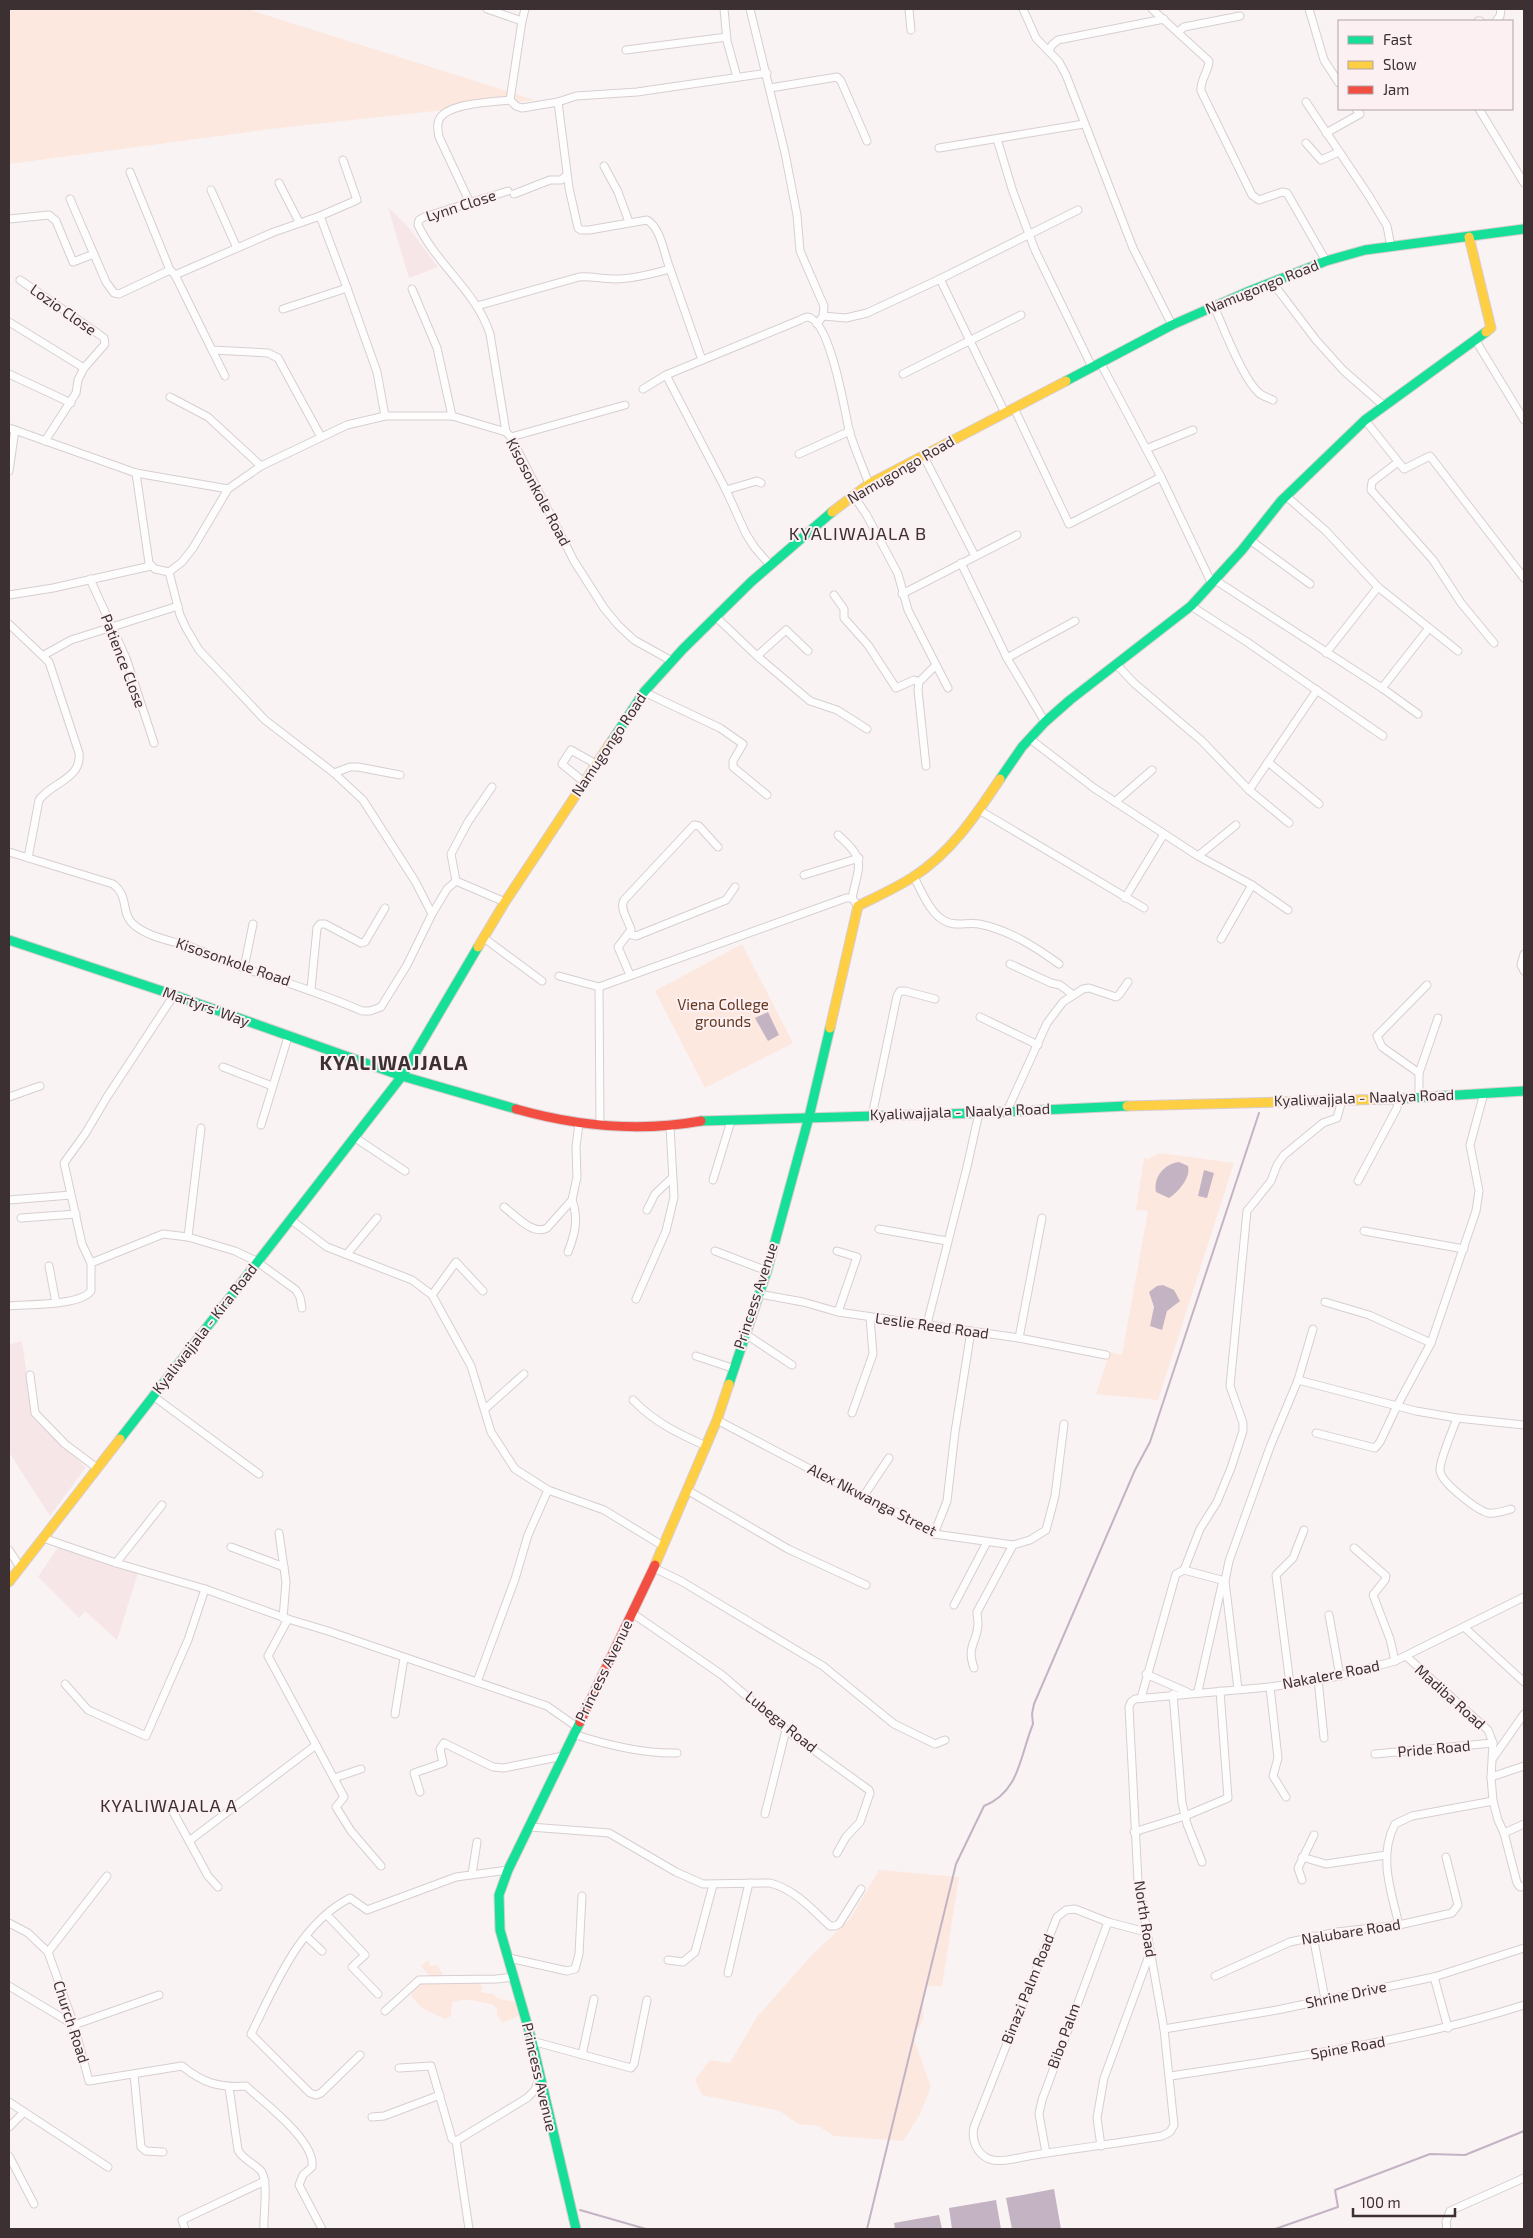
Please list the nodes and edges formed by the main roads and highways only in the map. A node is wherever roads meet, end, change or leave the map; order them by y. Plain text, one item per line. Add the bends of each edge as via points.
1 (1524, 229) edge
2 (1470, 237) junction
3 (9, 940) edge
4 (402, 1076) junction
5 (1524, 1091) edge
6 (809, 1117) junction
7 (9, 1582) edge
8 (576, 2229) edge

1 - 2 main road, Namugongo Road
2 - 4 main road, Namugongo Road via 1365,250 1326,261 1214,306 922,455 869,484 826,516 715,616 670,660 644,692 505,902
2 - 6 main road, Princess Avenue via 1491,328 1365,420 1286,496 1192,606 1045,722 948,849 914,877 858,906
3 - 4 main road, Martyrs' Way
4 - 6 main road, Kyaliwajjala - Naalya Road via 503,1106 600,1126 670,1127 710,1120
4 - 7 main road, Kyaliwajjala - Kira Road
5 - 6 main road, Kyaliwajjala - Naalya Road via 1398,1099
6 - 8 main road, Princess Avenue via 767,1271 717,1420 654,1568 501,1887 498,1908 500,1930 532,2041

